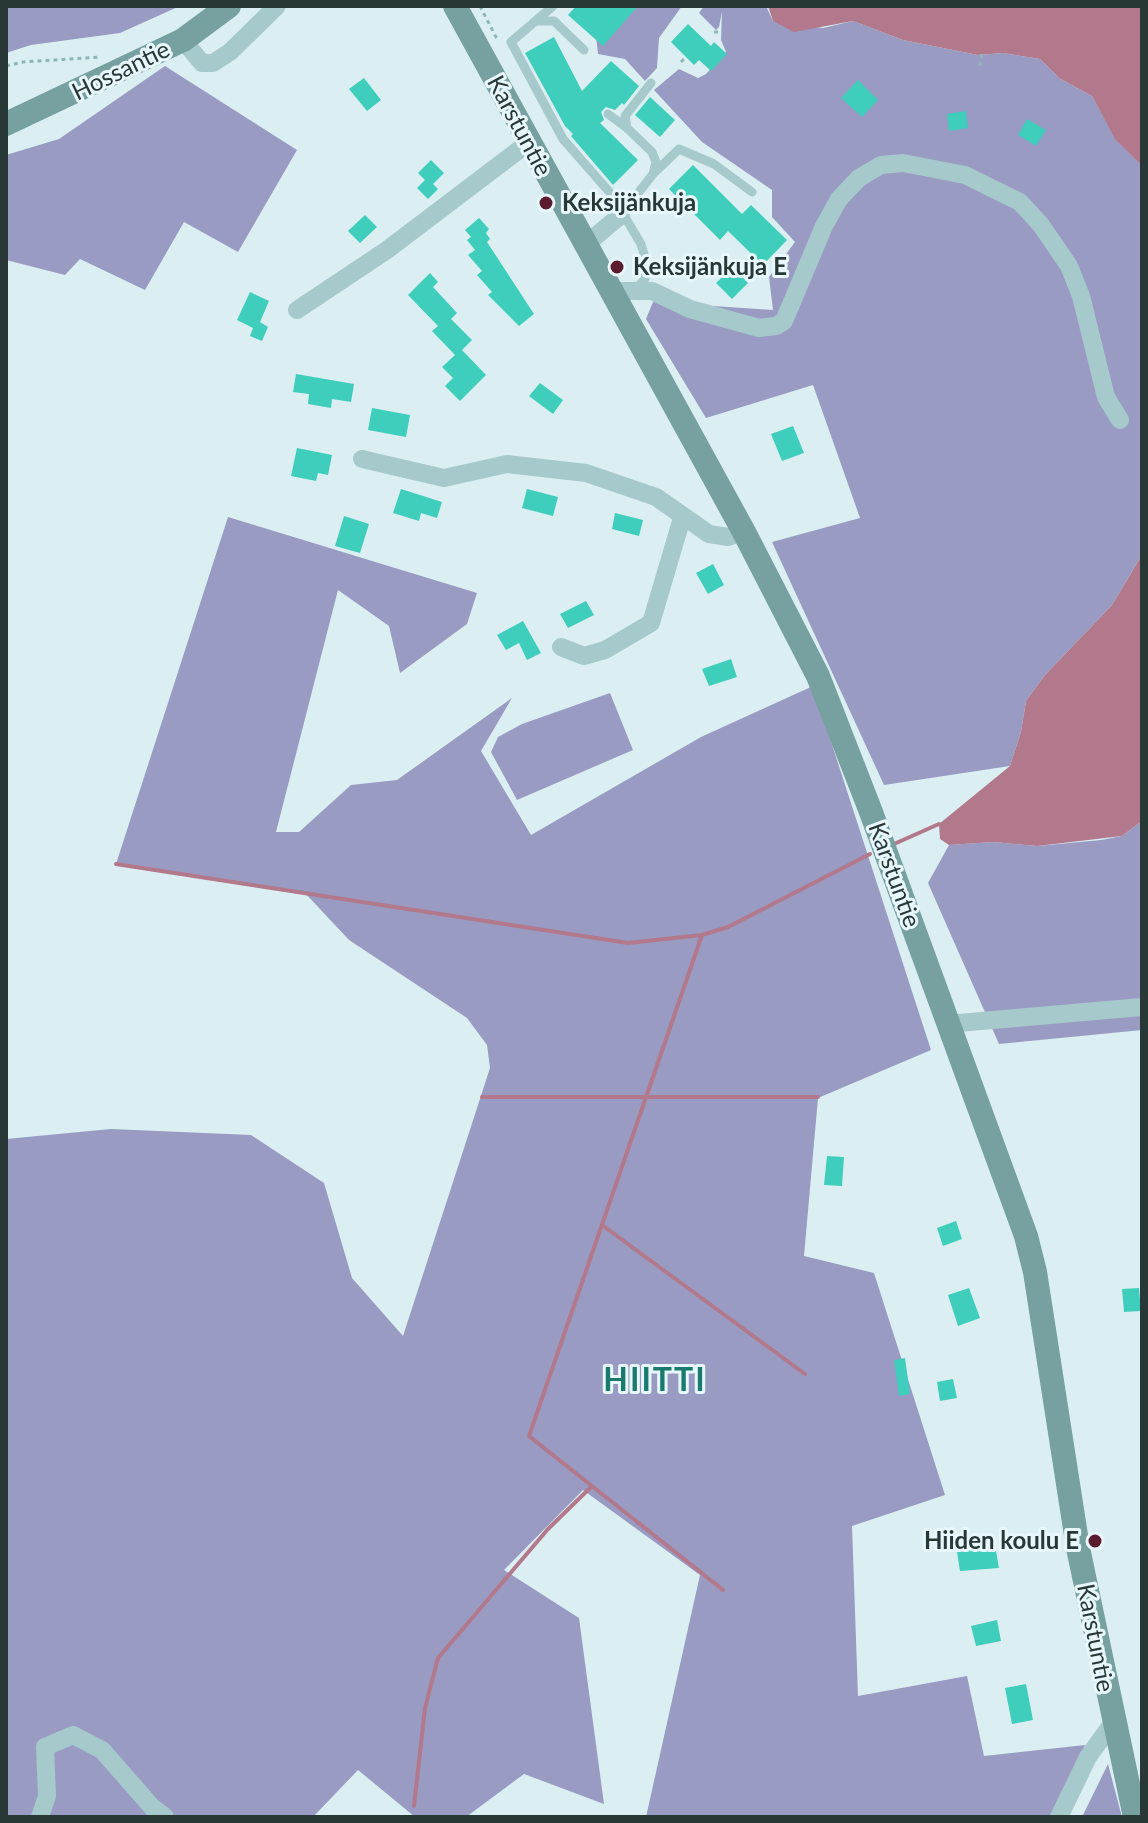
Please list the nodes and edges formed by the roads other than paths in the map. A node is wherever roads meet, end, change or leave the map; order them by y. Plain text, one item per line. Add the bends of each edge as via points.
1 (229, 6) edge
2 (277, 6) edge
3 (455, 6) edge
4 (553, 6) edge
5 (539, 21) junction
6 (183, 40) junction
7 (584, 50) dead end
8 (651, 83) dead end
9 (608, 114) dead end
10 (6, 124) edge
11 (627, 128) junction
12 (528, 143) junction
13 (653, 174) junction
14 (752, 192) dead end
15 (621, 215) junction
16 (584, 246) junction
17 (621, 292) junction
18 (297, 310) dead end
19 (1120, 420) dead end
20 (362, 459) dead end
21 (682, 518) junction
22 (744, 532) junction
23 (561, 647) dead end
24 (1142, 1007) edge
25 (947, 1024) junction
26 (1112, 1724) junction
27 (40, 1817) edge
28 (165, 1817) edge
29 (1059, 1817) edge
30 (1135, 1817) edge

1 - 6 street, Hossantie
2 - 6 street via 213,63 202,63
3 - 12 street, Karstuntie
4 - 5 lane
5 - 7 lane via 554,21
5 - 15 lane via 511,42 563,139 612,195
6 - 10 street, Hossantie
8 - 11 lane via 625,116
9 - 11 lane
11 - 13 lane via 652,152
12 - 16 street, Karstuntie
12 - 18 street via 387,250
13 - 14 lane via 679,149 714,164
13 - 15 lane
15 - 16 street
15 - 17 lane via 646,261 645,279
16 - 17 street, Karstuntie
17 - 19 street via 652,291 690,309 759,328 776,326 784,321 839,199 859,178 881,165 903,163 965,175 1020,202 1069,266 1106,397
17 - 22 street, Karstuntie
20 - 21 street via 444,478 507,464 586,473 656,497
21 - 22 street via 709,534 728,537
21 - 23 street via 651,623 584,656
22 - 25 street, Karstuntie via 818,676
24 - 25 street
25 - 26 street, Karstuntie via 1035,1272 1060,1445
26 - 29 street via 1088,1757
26 - 30 street, Karstuntie
27 - 28 street via 47,1796 45,1747 73,1735 102,1750

